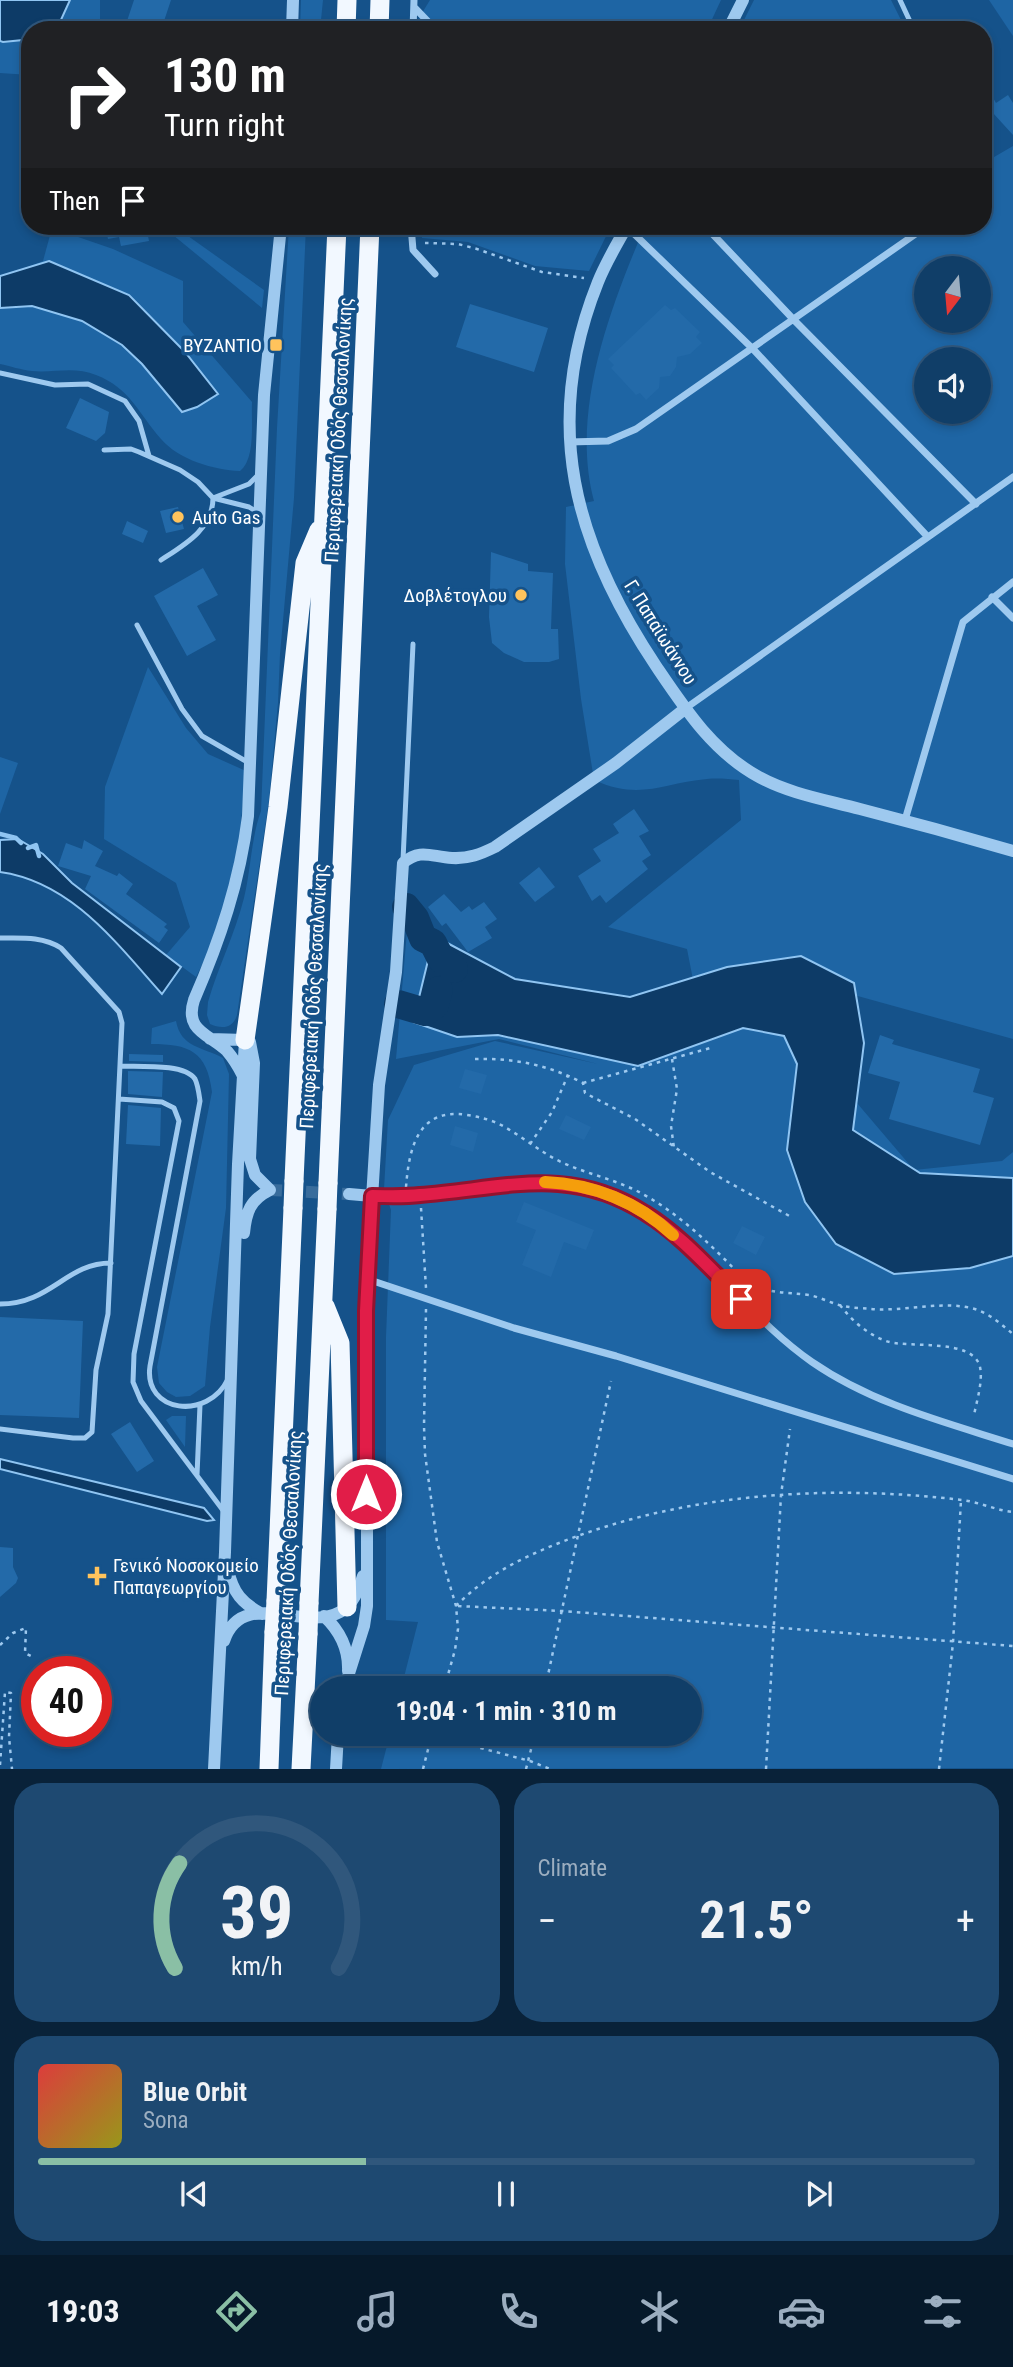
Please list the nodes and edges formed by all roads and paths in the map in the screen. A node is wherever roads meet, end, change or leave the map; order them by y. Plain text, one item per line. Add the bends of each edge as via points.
1 (293, 0) edge
2 (347, 0) edge
3 (380, 0) edge
4 (743, 0) edge
5 (900, 0) edge
6 (414, 4) edge
7 (292, 21) edge
8 (346, 21) edge
9 (379, 21) edge
10 (428, 21) edge
11 (732, 21) edge
12 (910, 21) edge
13 (280, 235) edge
14 (337, 235) edge
15 (370, 235) edge
16 (411, 235) edge
17 (622, 235) edge
18 (635, 235) edge
19 (714, 235) edge
20 (914, 235) edge
21 (411, 243) junction
22 (435, 275) dead end
23 (598, 282) junction
24 (794, 320) junction
25 (752, 349) junction
26 (0, 373) edge
27 (569, 442) junction
28 (104, 450) dead end
29 (149, 456) junction
30 (262, 462) junction
31 (1013, 477) edge
32 (214, 498) junction
33 (976, 504) junction
34 (260, 518) junction
35 (324, 520) junction
36 (927, 536) junction
37 (161, 560) dead end
38 (1013, 582) edge
39 (992, 597) junction
40 (1013, 618) edge
41 (137, 625) dead end
42 (414, 644) dead end
43 (686, 708) junction
44 (252, 764) junction
45 (905, 820) junction
46 (1013, 851) edge
47 (403, 863) junction
48 (0, 938) edge
49 (211, 1039) junction
50 (245, 1040) junction
51 (714, 1047) dead end
52 (475, 1059) dead end
53 (672, 1059) junction
54 (120, 1066) junction
55 (242, 1074) junction
56 (568, 1074) junction
57 (583, 1083) junction
58 (119, 1099) junction
59 (530, 1144) dead end
60 (674, 1148) junction
61 (349, 1194) tunnel mouth
62 (421, 1195) junction
63 (372, 1196) junction
64 (793, 1218) dead end
65 (111, 1263) junction
66 (367, 1279) junction
67 (426, 1298) junction
68 (323, 1300) junction
69 (0, 1304) edge
70 (233, 1334) junction
71 (1013, 1334) edge
72 (232, 1366) junction
73 (611, 1381) dead end
74 (200, 1405) junction
75 (974, 1415) dead end
76 (0, 1429) edge
77 (790, 1429) dead end
78 (1013, 1444) edge
79 (197, 1477) junction
80 (1013, 1479) edge
81 (781, 1495) junction
82 (961, 1500) junction
83 (1013, 1512) edge
84 (226, 1515) junction
85 (576, 1536) junction
86 (225, 1552) junction
87 (366, 1569) junction
88 (456, 1606) junction
89 (347, 1607) junction
90 (269, 1608) junction
91 (317, 1610) junction
92 (562, 1611) junction
93 (772, 1628) junction
94 (953, 1643) junction
95 (0, 1644) edge
96 (1013, 1646) edge
97 (31, 1656) edge
98 (219, 1658) junction
99 (346, 1676) edge
100 (348, 1676) edge
101 (448, 1676) edge
102 (548, 1676) edge
103 (337, 1746) edge
104 (428, 1746) edge
105 (473, 1746) edge
106 (533, 1746) edge
107 (530, 1761) junction
108 (0, 1765) edge
109 (12, 1769) edge
110 (214, 1769) edge
111 (270, 1769) edge
112 (301, 1769) edge
113 (336, 1769) edge
114 (423, 1769) edge
115 (526, 1769) edge
116 (550, 1769) edge
117 (766, 1769) edge
118 (939, 1769) edge

1 - 7 street
2 - 8 highway
3 - 9 highway
4 - 11 street
5 - 12 lane
6 - 10 street
13 - 30 street
14 - 35 highway, Περιφερειακή Οδός Θεσσαλονίκης
15 - 68 highway, Περιφερειακή Οδός Θεσσαλονίκης, bridge
16 - 21 street
17 - 23 street, Γ. Παπαϊωάννου
18 - 25 street
19 - 24 street
20 - 24 street
21 - 22 street
21 - 23 path via 458,244 542,272
23 - 27 street, Γ. Παπαϊωάννου via 572,380
24 - 25 street
24 - 33 street
25 - 27 street via 625,435 598,442
25 - 36 street
26 - 29 lane via 55,385 88,384 125,401 139,421
27 - 43 street, Γ. Παπαϊωάννου via 580,509 599,565 633,631
28 - 29 lane via 131,449
29 - 32 lane via 190,477
30 - 32 lane via 258,476 249,484
30 - 34 street
31 - 33 street
32 - 34 lane via 249,507
32 - 37 lane via 205,525
33 - 36 street
34 - 44 street
35 - 50 highway via 305,563
35 - 90 highway, Περιφερειακή Οδός Θεσσαλονίκης, bridge via 295,1181
36 - 43 street
38 - 39 street
39 - 40 street
39 - 45 street via 962,622
41 - 44 lane via 202,736
42 - 47 lane
43 - 45 street, Γ. Παπαϊωάννου via 716,746 758,777
43 - 47 street via 495,847 461,858 422,854
44 - 49 street via 238,879 191,1007 193,1022
45 - 46 street, Γ. Παπαϊωάννου
47 - 63 street
48 - 54 lane via 51,942 77,964 120,1014
49 - 50 street
49 - 55 street via 229,1053
50 - 55 street
50 - 70 street via 252,1044 254,1063 251,1163 255,1175 270,1190 255,1199 246,1216
51 - 53 path
52 - 56 path via 511,1059
53 - 57 path
53 - 60 path via 677,1089 671,1126
54 - 58 lane
54 - 74 lane via 179,1069 192,1076 198,1088 198,1125 149,1375 153,1389 164,1400 183,1407
55 - 70 street
56 - 57 path
56 - 59 path via 552,1112
57 - 60 path via 585,1093 635,1119
58 - 65 lane
58 - 79 lane via 162,1102 178,1114 132,1374 141,1401
60 - 64 path
61 - 63 street
62 - 63 street
62 - 67 path
62 - 78 street via 548,1182 626,1201 665,1228 788,1342 841,1380 902,1409
63 - 66 street
65 - 69 lane via 82,1269 23,1302
65 - 76 lane via 91,1433 73,1438
66 - 67 street
66 - 87 street
67 - 80 street
67 - 88 path via 425,1454 437,1542
68 - 89 highway via 340,1343
68 - 91 highway, Περιφερειακή Οδός Θεσσαλονίκης
70 - 72 street
71 - 75 path via 991,1317 962,1306 885,1310 840,1305 870,1334 887,1342 947,1346 973,1356 980,1376
72 - 74 lane via 219,1394
72 - 84 street
73 - 85 path
74 - 79 lane
77 - 81 path
79 - 84 lane
81 - 82 path via 860,1493
81 - 85 path via 666,1510
81 - 93 path
82 - 83 path
82 - 94 path
84 - 86 street
85 - 88 path via 506,1567
85 - 92 path
86 - 90 street via 233,1590 244,1602
86 - 98 street
87 - 89 street
87 - 100 street via 366,1615
88 - 92 path
88 - 101 path via 458,1629
89 - 91 street via 340,1612
90 - 91 street
90 - 98 street via 233,1623
90 - 111 highway, Περιφερειακή Οδός Θεσσαλονίκης, bridge via 274,1632
91 - 99 street via 335,1627 346,1650
91 - 112 highway, Περιφερειακή Οδός Θεσσαλονίκης, bridge via 308,1633
92 - 93 path
92 - 102 path
93 - 94 path
93 - 117 path
94 - 96 path
94 - 118 path
95 - 97 path via 26,1628 25,1653
98 - 110 street
103 - 113 street
104 - 114 path
105 - 107 path
106 - 107 path
107 - 115 path
107 - 116 path
108 - 109 path via 5,1692 11,1693

